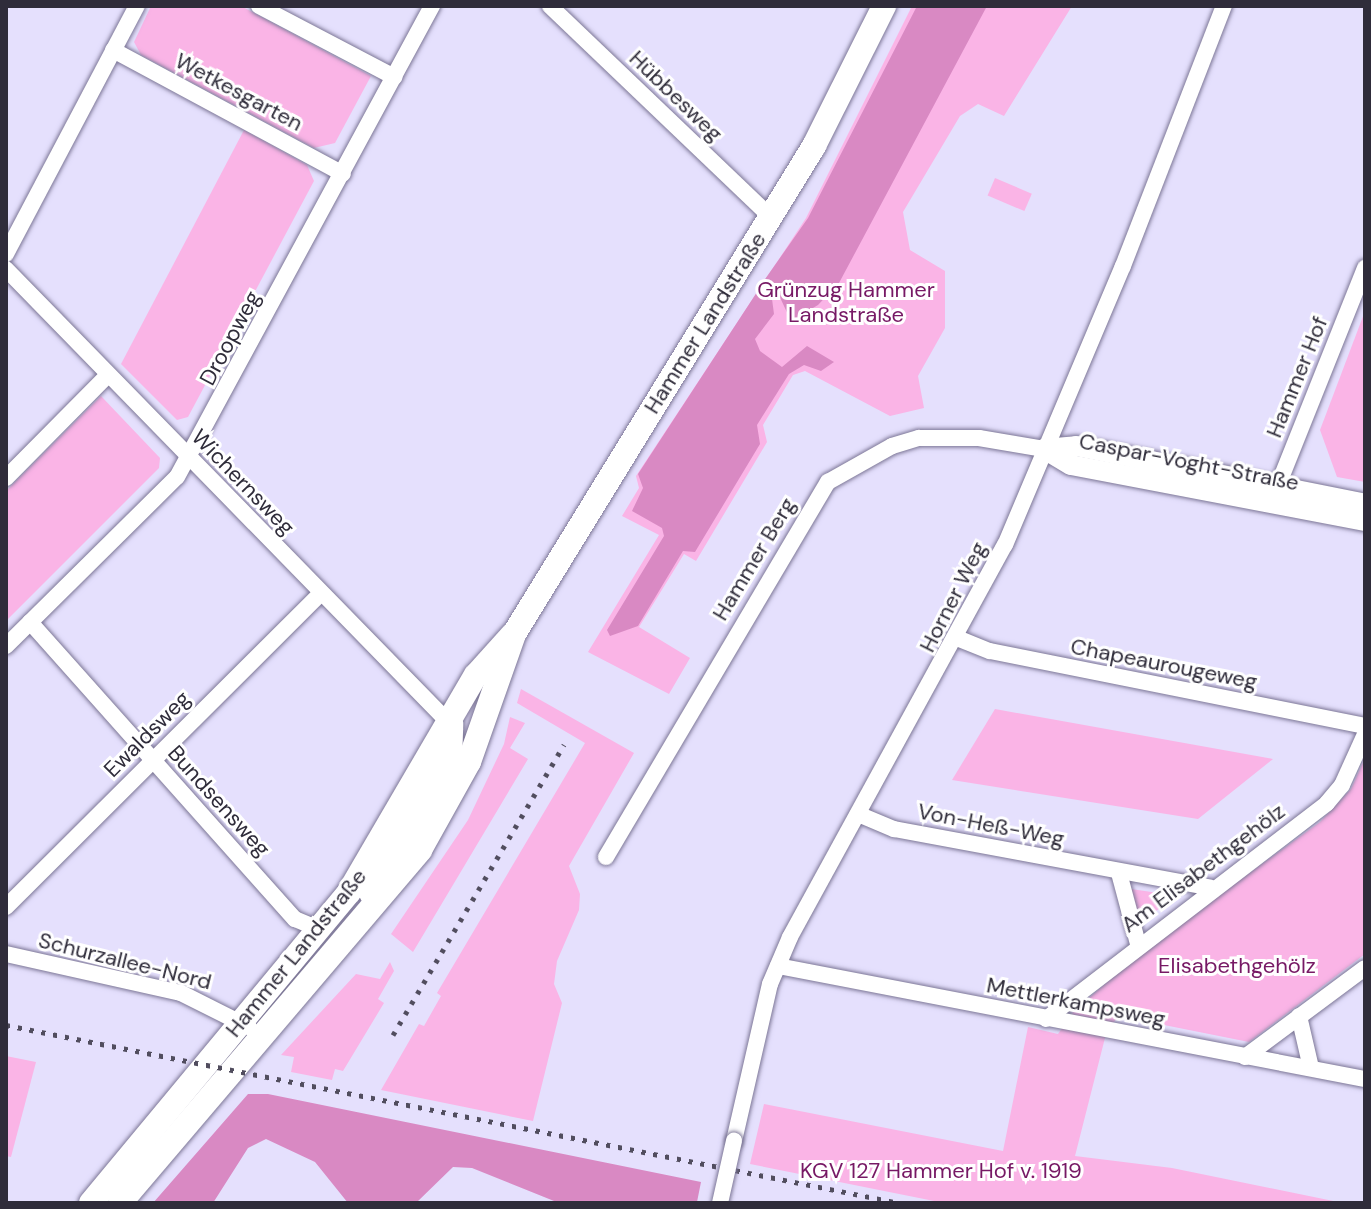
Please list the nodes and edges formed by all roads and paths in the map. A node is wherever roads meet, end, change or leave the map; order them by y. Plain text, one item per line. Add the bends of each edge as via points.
1 (137, 6) edge
2 (259, 6) edge
3 (432, 6) edge
4 (550, 6) edge
5 (884, 6) edge
6 (1224, 6) edge
7 (113, 50) junction
8 (394, 77) junction
9 (343, 174) junction
10 (771, 217) junction
11 (6, 254) edge
12 (1365, 268) edge
13 (6, 269) edge
14 (108, 375) junction
15 (1044, 449) junction
16 (189, 458) junction
17 (6, 478) edge
18 (1274, 495) junction
19 (1365, 504) edge
20 (1365, 521) edge
21 (321, 593) junction
22 (30, 622) junction
23 (514, 634) junction
24 (957, 638) junction
25 (6, 646) edge
26 (450, 722) junction
27 (1365, 726) edge
28 (1365, 734) edge
29 (472, 754) junction
30 (152, 759) junction
31 (858, 814) junction
32 (606, 857) dead end
33 (1119, 873) junction
34 (1211, 888) junction
35 (6, 907) edge
36 (319, 929) junction
37 (1138, 944) junction
38 (6, 954) edge
39 (332, 956) junction
40 (778, 966) junction
41 (1365, 968) edge
42 (1299, 1016) junction
43 (1046, 1019) junction
44 (274, 1022) junction
45 (240, 1025) junction
46 (1245, 1057) junction
47 (1311, 1068) junction
48 (1365, 1079) edge
49 (137, 1148) junction
50 (122, 1202) edge
51 (91, 1203) edge
52 (720, 1203) edge

1 - 7 street
2 - 8 street
3 - 8 street, Droopweg
4 - 10 street, Hübbesweg
5 - 10 main road, Hammer Landstraße
6 - 15 street, Horner Weg
7 - 9 street, Wetkesgarten
7 - 11 street
8 - 9 street, Droopweg
9 - 16 street, Droopweg
10 - 23 main road, Hammer Landstraße
12 - 18 street, Hammer Hof
13 - 14 street, Wichernsweg
14 - 16 street, Wichernsweg
14 - 17 street
15 - 18 street, Caspar-Voght-Straße via 1071,465
15 - 24 street, Horner Weg via 1005,545
15 - 32 street, Hammer Berg via 979,438 919,438 892,446 828,482
16 - 21 street, Wichernsweg
16 - 22 street, Droopweg via 177,477
18 - 19 street, Caspar-Voght-Straße
18 - 20 street, Caspar-Voght-Straße
21 - 26 street, Wichernsweg
21 - 30 street, Ewaldsweg
22 - 25 street, Droopweg
22 - 30 street, Bundsensweg
23 - 26 main road, Hammer Landstraße via 487,660
23 - 29 main road, Hammer Landstraße
24 - 27 street, Chapeaurougeweg via 990,651
24 - 31 street, Horner Weg
26 - 29 street, Wichernsweg
26 - 36 main road, Hammer Landstraße via 363,873
26 - 39 main road via 450,761
28 - 34 street, Am Elisabethgehölz via 1342,785 1327,803
29 - 39 main road, Hammer Landstraße via 420,850
30 - 35 street, Ewaldsweg
30 - 36 street, Bundsensweg via 295,919
31 - 33 street, Von-Heß-Weg via 894,829
31 - 40 street, Horner Weg
33 - 34 street, Von-Heß-Weg
33 - 37 street
34 - 37 street, Am Elisabethgehölz
36 - 45 main road, Hammer Landstraße
37 - 43 street, Am Elisabethgehölz
38 - 45 street, Schurzallee-Nord via 181,993 213,1005
39 - 44 main road, Hammer Landstraße
40 - 43 street, Mettlerkampsweg
40 - 52 street, Horner Weg, bridge
41 - 42 street
42 - 46 street
42 - 47 street
43 - 46 street, Mettlerkampsweg
44 - 45 street
44 - 50 main road, Hammer Landstraße
45 - 49 main road, Hammer Landstraße
46 - 47 street, Mettlerkampsweg
47 - 48 street, Mettlerkampsweg
49 - 50 street
49 - 51 main road, Hammer Landstraße

